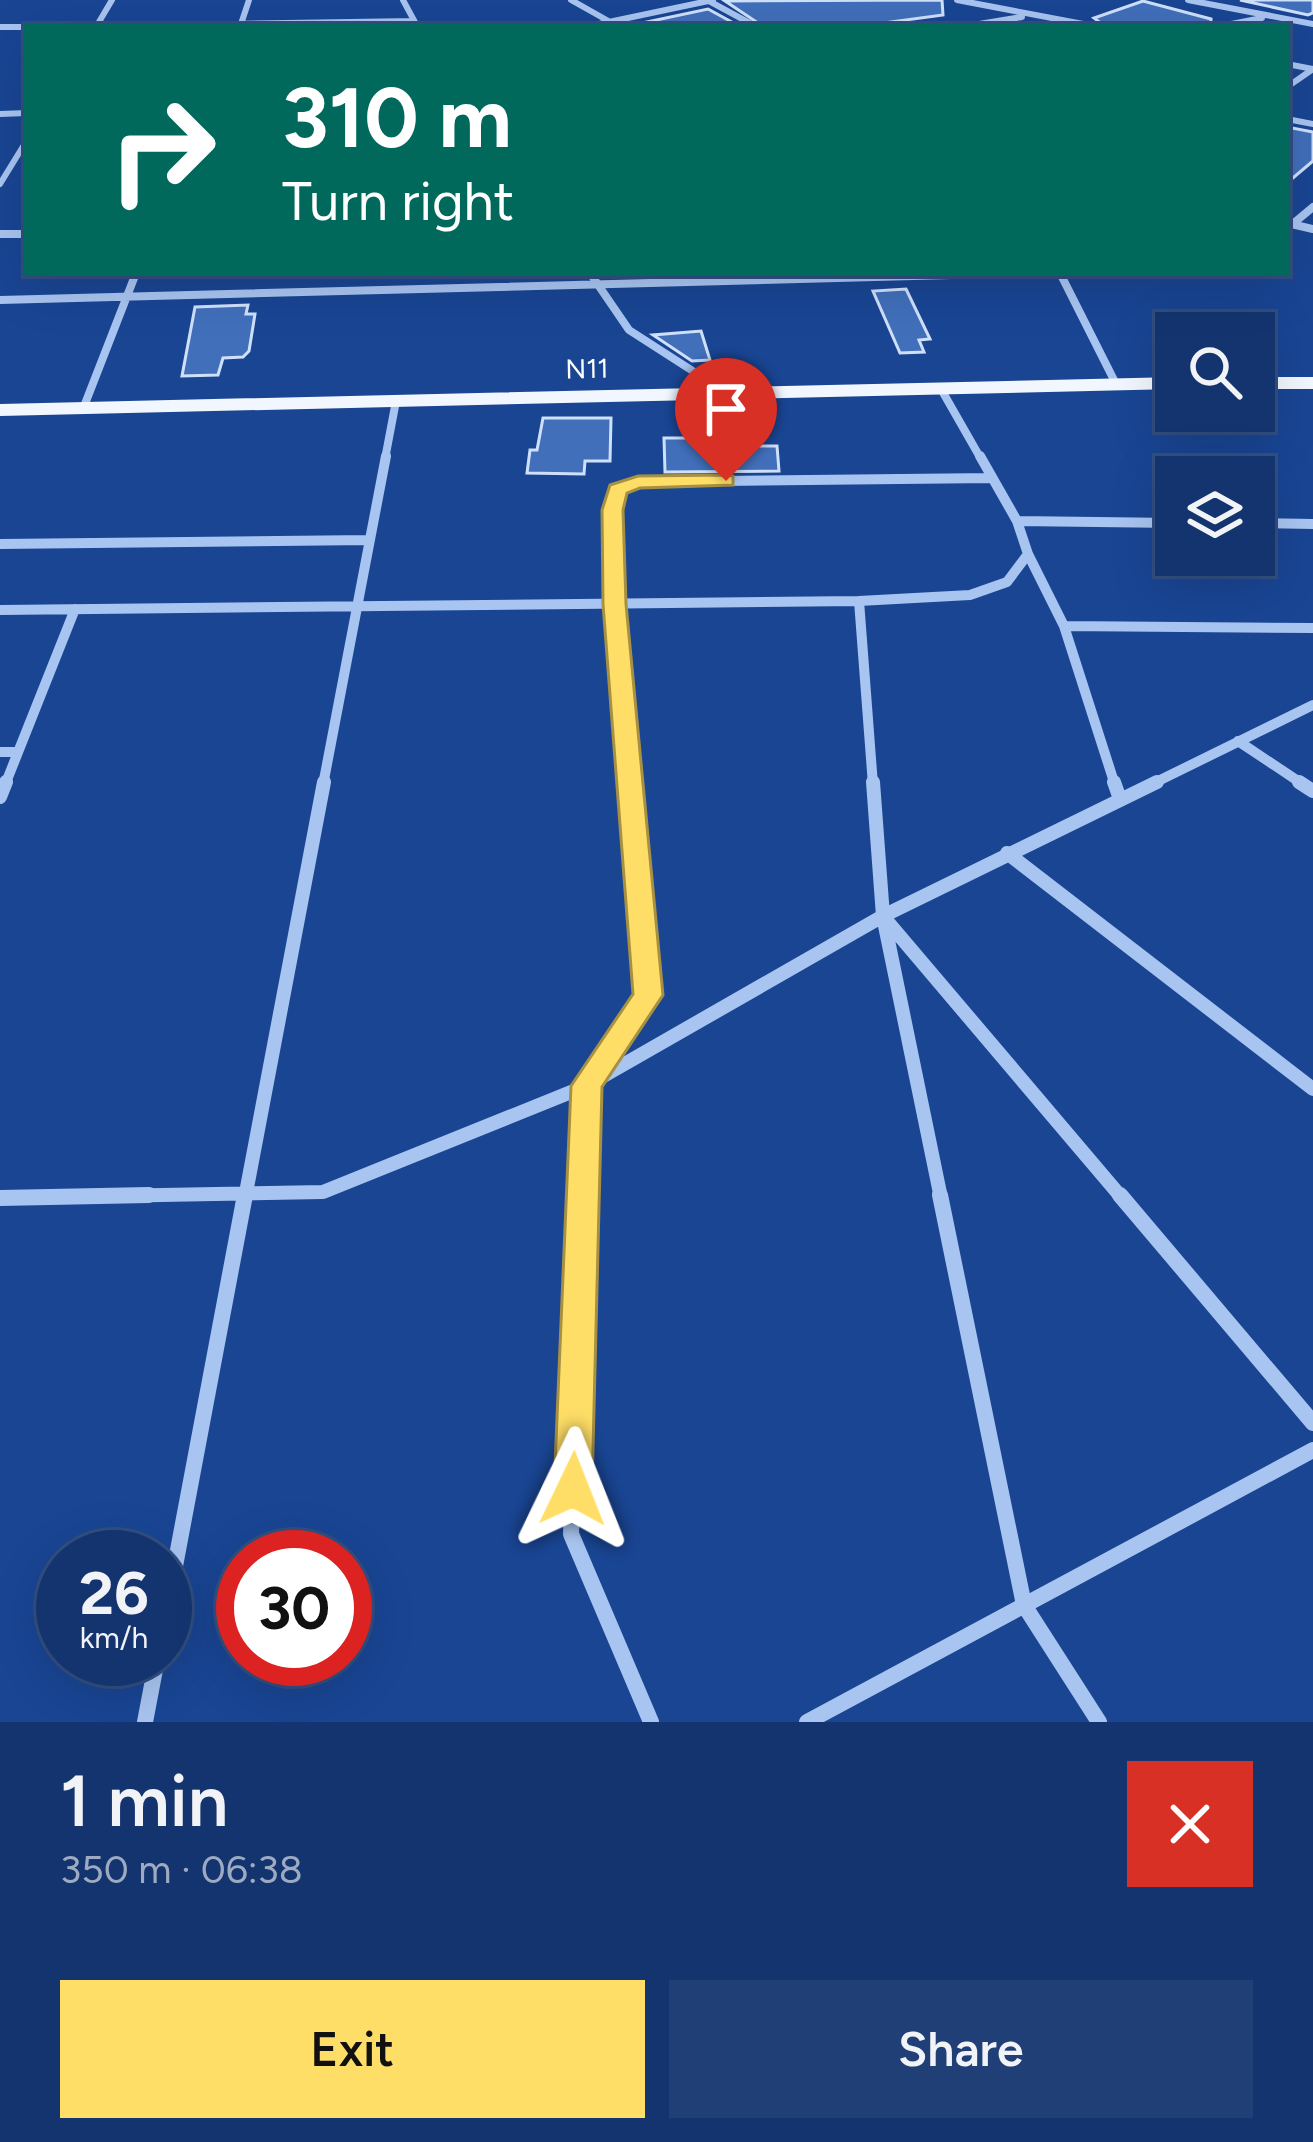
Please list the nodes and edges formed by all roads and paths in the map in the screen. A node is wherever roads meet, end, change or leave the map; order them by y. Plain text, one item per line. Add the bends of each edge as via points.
1 (249, 0) edge
2 (403, 0) edge
3 (571, 0) edge
4 (711, 0) edge
5 (957, 0) edge
6 (1188, 0) edge
7 (1035, 14) junction
8 (1274, 16) junction
9 (610, 22) junction
10 (242, 24) joint
11 (416, 24) edge
12 (600, 24) edge
13 (613, 24) edge
14 (752, 24) edge
15 (979, 24) edge
16 (1084, 24) edge
17 (1232, 24) edge
18 (1313, 24) edge
19 (24, 145) edge
20 (0, 184) edge
21 (1313, 207) edge
22 (1291, 222) edge
23 (1313, 229) edge
24 (135, 276) edge
25 (592, 276) edge
26 (876, 276) edge
27 (1062, 276) edge
28 (762, 277) edge
29 (599, 285) junction
30 (127, 298) junction
31 (0, 300) edge
32 (1155, 383) edge
33 (1275, 383) edge
34 (1313, 383) edge
35 (1116, 384) junction
36 (941, 388) junction
37 (727, 394) junction
38 (396, 400) junction
39 (83, 409) junction
40 (0, 410) edge
41 (992, 478) junction
42 (1017, 521) junction
43 (1155, 523) edge
44 (1275, 523) edge
45 (1313, 524) edge
46 (369, 540) junction
47 (0, 544) edge
48 (1028, 554) junction
49 (859, 601) junction
50 (614, 604) junction
51 (357, 608) junction
52 (75, 609) junction
53 (0, 610) edge
54 (1064, 626) junction
55 (1313, 628) edge
56 (1313, 705) edge
57 (1238, 741) junction
58 (0, 752) edge
59 (18, 752) junction
60 (1313, 791) edge
61 (0, 797) edge
62 (1120, 799) junction
63 (1007, 854) junction
64 (883, 916) junction
65 (586, 1086) junction
66 (1313, 1089) edge
67 (249, 1193) junction
68 (0, 1198) edge
69 (1313, 1424) edge
70 (1313, 1450) edge
71 (183, 1530) edge
72 (1024, 1605) junction
73 (152, 1686) edge
74 (145, 1722) edge
75 (651, 1722) edge
76 (807, 1722) edge
77 (1099, 1722) edge

1 - 10 street
2 - 11 street
3 - 9 street
4 - 9 street
4 - 14 street
5 - 7 street
6 - 8 street
7 - 15 street
7 - 16 street
8 - 17 street
8 - 18 street
9 - 12 street
9 - 13 street
10 - 11 street
19 - 20 street
21 - 22 street
22 - 23 street
24 - 30 street
25 - 29 street
26 - 28 street
27 - 35 street
28 - 29 street
29 - 30 street
29 - 37 street via 629,330
30 - 31 street
30 - 39 street
32 - 35 main road, N11
33 - 34 main road
35 - 36 main road, N11
36 - 37 main road, N11
36 - 41 street
37 - 38 main road, N11
38 - 39 main road, N11
38 - 46 street
39 - 40 main road, N11
41 - 42 street
41 - 50 street via 638,482 618,489 613,510
42 - 43 street
42 - 48 street
44 - 45 street
46 - 47 street
46 - 51 street
48 - 49 street via 1007,582 970,596
48 - 54 street
49 - 50 street
49 - 64 street
50 - 51 street
50 - 65 street via 648,995
51 - 52 street
51 - 67 street
52 - 53 street
52 - 59 street
54 - 55 street
54 - 62 street
56 - 57 street
57 - 60 street
57 - 62 street
58 - 59 street
59 - 61 street
62 - 63 street
63 - 64 street
63 - 66 street
64 - 65 street
64 - 69 street
64 - 72 street
65 - 67 street via 323,1192
65 - 75 street via 571,1534
67 - 68 street
67 - 71 street
70 - 72 street
72 - 76 street
72 - 77 street
73 - 74 street

